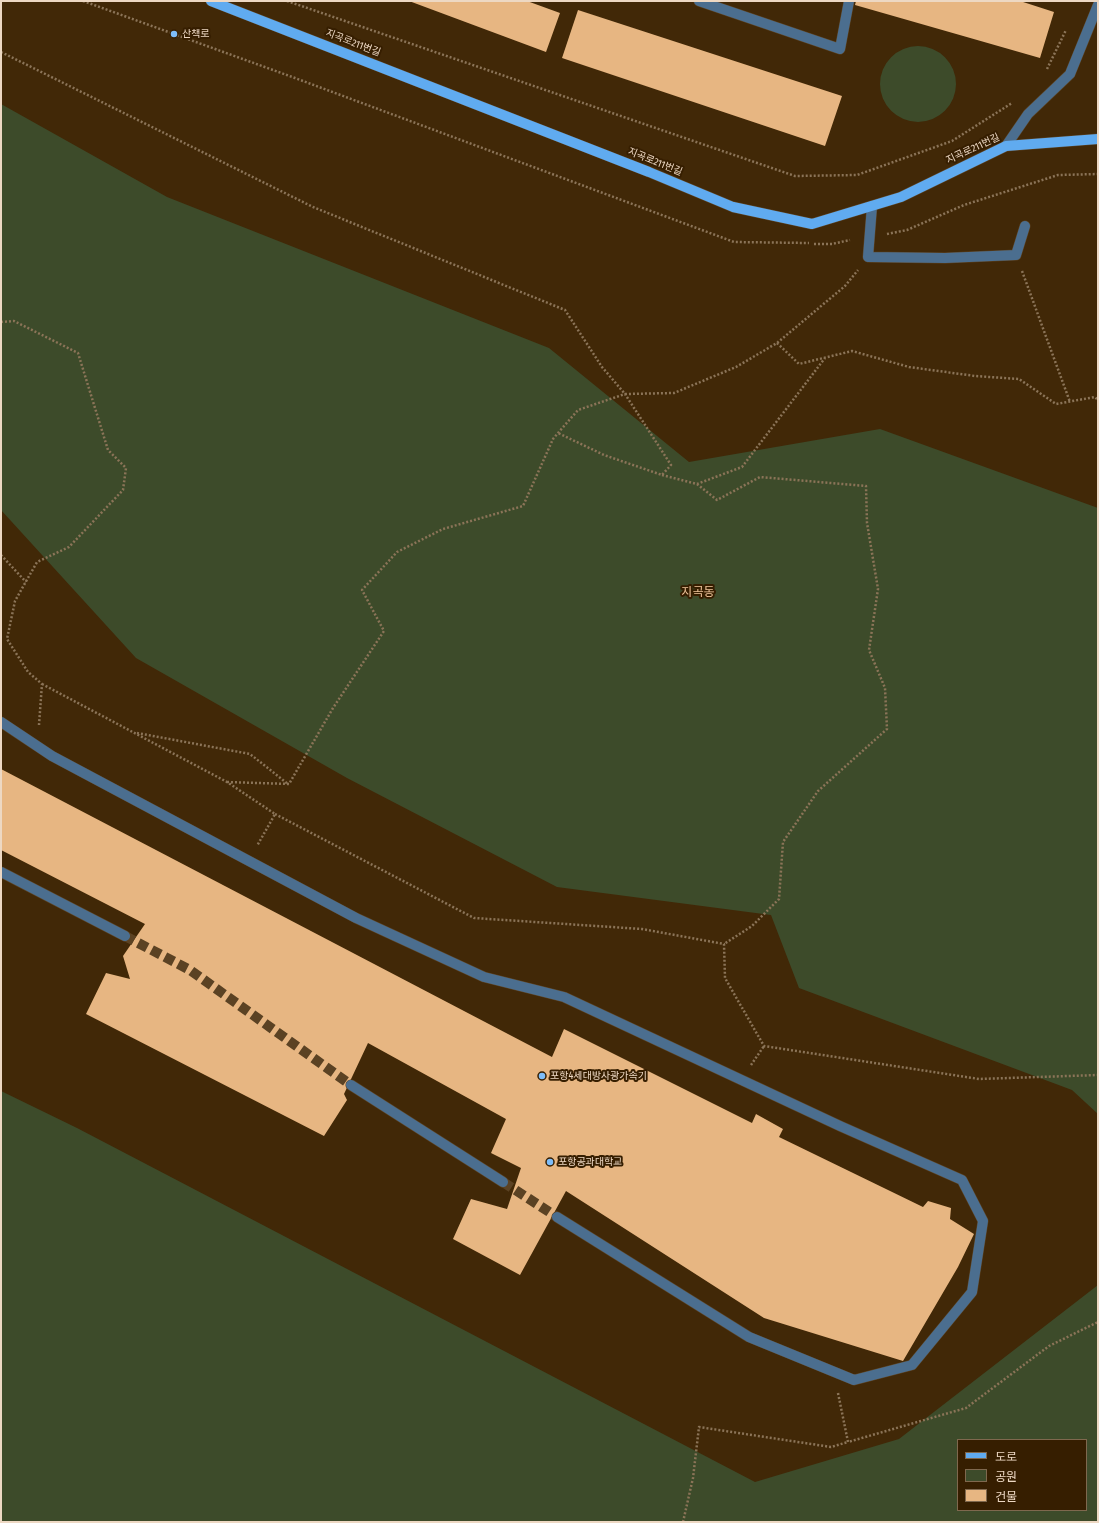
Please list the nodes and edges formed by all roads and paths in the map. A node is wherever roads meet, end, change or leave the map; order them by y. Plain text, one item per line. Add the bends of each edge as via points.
1 (83, 1) edge
2 (211, 1) edge
3 (287, 1) edge
4 (699, 1) edge
5 (849, 1) edge
6 (1098, 5) edge
7 (1070, 23) dead end
8 (1, 52) edge
9 (1046, 70) dead end
10 (1015, 102) dead end
11 (1098, 139) edge
12 (1006, 146) junction
13 (1098, 174) edge
14 (872, 206) junction
15 (1025, 226) dead end
16 (870, 237) junction
17 (1016, 255) junction
18 (868, 257) junction
19 (1, 322) edge
20 (777, 343) junction
21 (825, 358) junction
22 (625, 394) junction
23 (1098, 400) edge
24 (1070, 402) junction
25 (558, 433) junction
26 (662, 475) junction
27 (697, 484) junction
28 (1, 555) edge
29 (26, 582) junction
30 (42, 684) junction
31 (1, 722) edge
32 (134, 732) junction
33 (37, 746) junction
34 (227, 782) junction
35 (288, 784) junction
36 (275, 814) junction
37 (249, 860) junction
38 (1, 872) edge
39 (126, 936) tunnel mouth
40 (724, 944) junction
41 (764, 1046) junction
42 (1098, 1075) edge
43 (741, 1080) junction
44 (351, 1085) tunnel mouth
45 (503, 1182) tunnel mouth
46 (557, 1216) tunnel mouth
47 (1098, 1322) edge
48 (833, 1372) junction
49 (848, 1442) junction
50 (683, 1522) edge

1 - 16 path via 734,242 832,244
2 - 14 main road, 지곡로211번길 via 733,207 812,224
3 - 10 path via 795,176 856,174 952,140
4 - 5 lane via 840,49
6 - 12 lane via 1070,74 1028,114
7 - 9 path
8 - 22 path via 313,207 565,310 602,367
11 - 12 main road, 지곡로211번길
12 - 14 main road, 지곡로211번길 via 901,197
13 - 16 path via 1058,174 964,205 907,230
14 - 16 lane
15 - 17 lane
16 - 18 lane
17 - 18 lane via 945,258
17 - 24 path
18 - 20 path via 845,286
19 - 29 path via 14,321 78,353 108,450 126,468 123,490 69,547 37,562
20 - 21 path via 799,364
20 - 22 path via 736,367 674,393
21 - 24 path via 852,351 909,367 1019,379 1056,404
21 - 27 path via 742,467
22 - 25 path via 578,410
22 - 26 path via 671,465
23 - 24 path via 1094,397
25 - 26 path via 604,455
25 - 35 path via 524,506 443,529 397,552 362,590 384,631 333,708
26 - 27 path
27 - 40 path via 717,500 760,476 866,486 867,523 878,589 869,650 885,688 887,729 818,791 783,842 779,899 752,926
28 - 29 path
29 - 30 path via 15,601 7,638 28,672
30 - 32 path
30 - 33 path
31 - 33 lane
32 - 34 path
32 - 35 path via 250,754
33 - 37 lane
34 - 35 path
34 - 36 path
36 - 37 path
36 - 40 path via 474,918 642,929
37 - 43 lane via 356,918 484,977 564,998
38 - 39 lane
40 - 41 path via 725,978
41 - 42 path via 979,1079
41 - 43 path
43 - 48 lane via 962,1180 983,1221 972,1292 912,1365 854,1380
44 - 45 lane
46 - 48 lane via 749,1337
47 - 49 path via 1049,1346 966,1408
48 - 49 path
49 - 50 path via 831,1448 699,1427 693,1478

